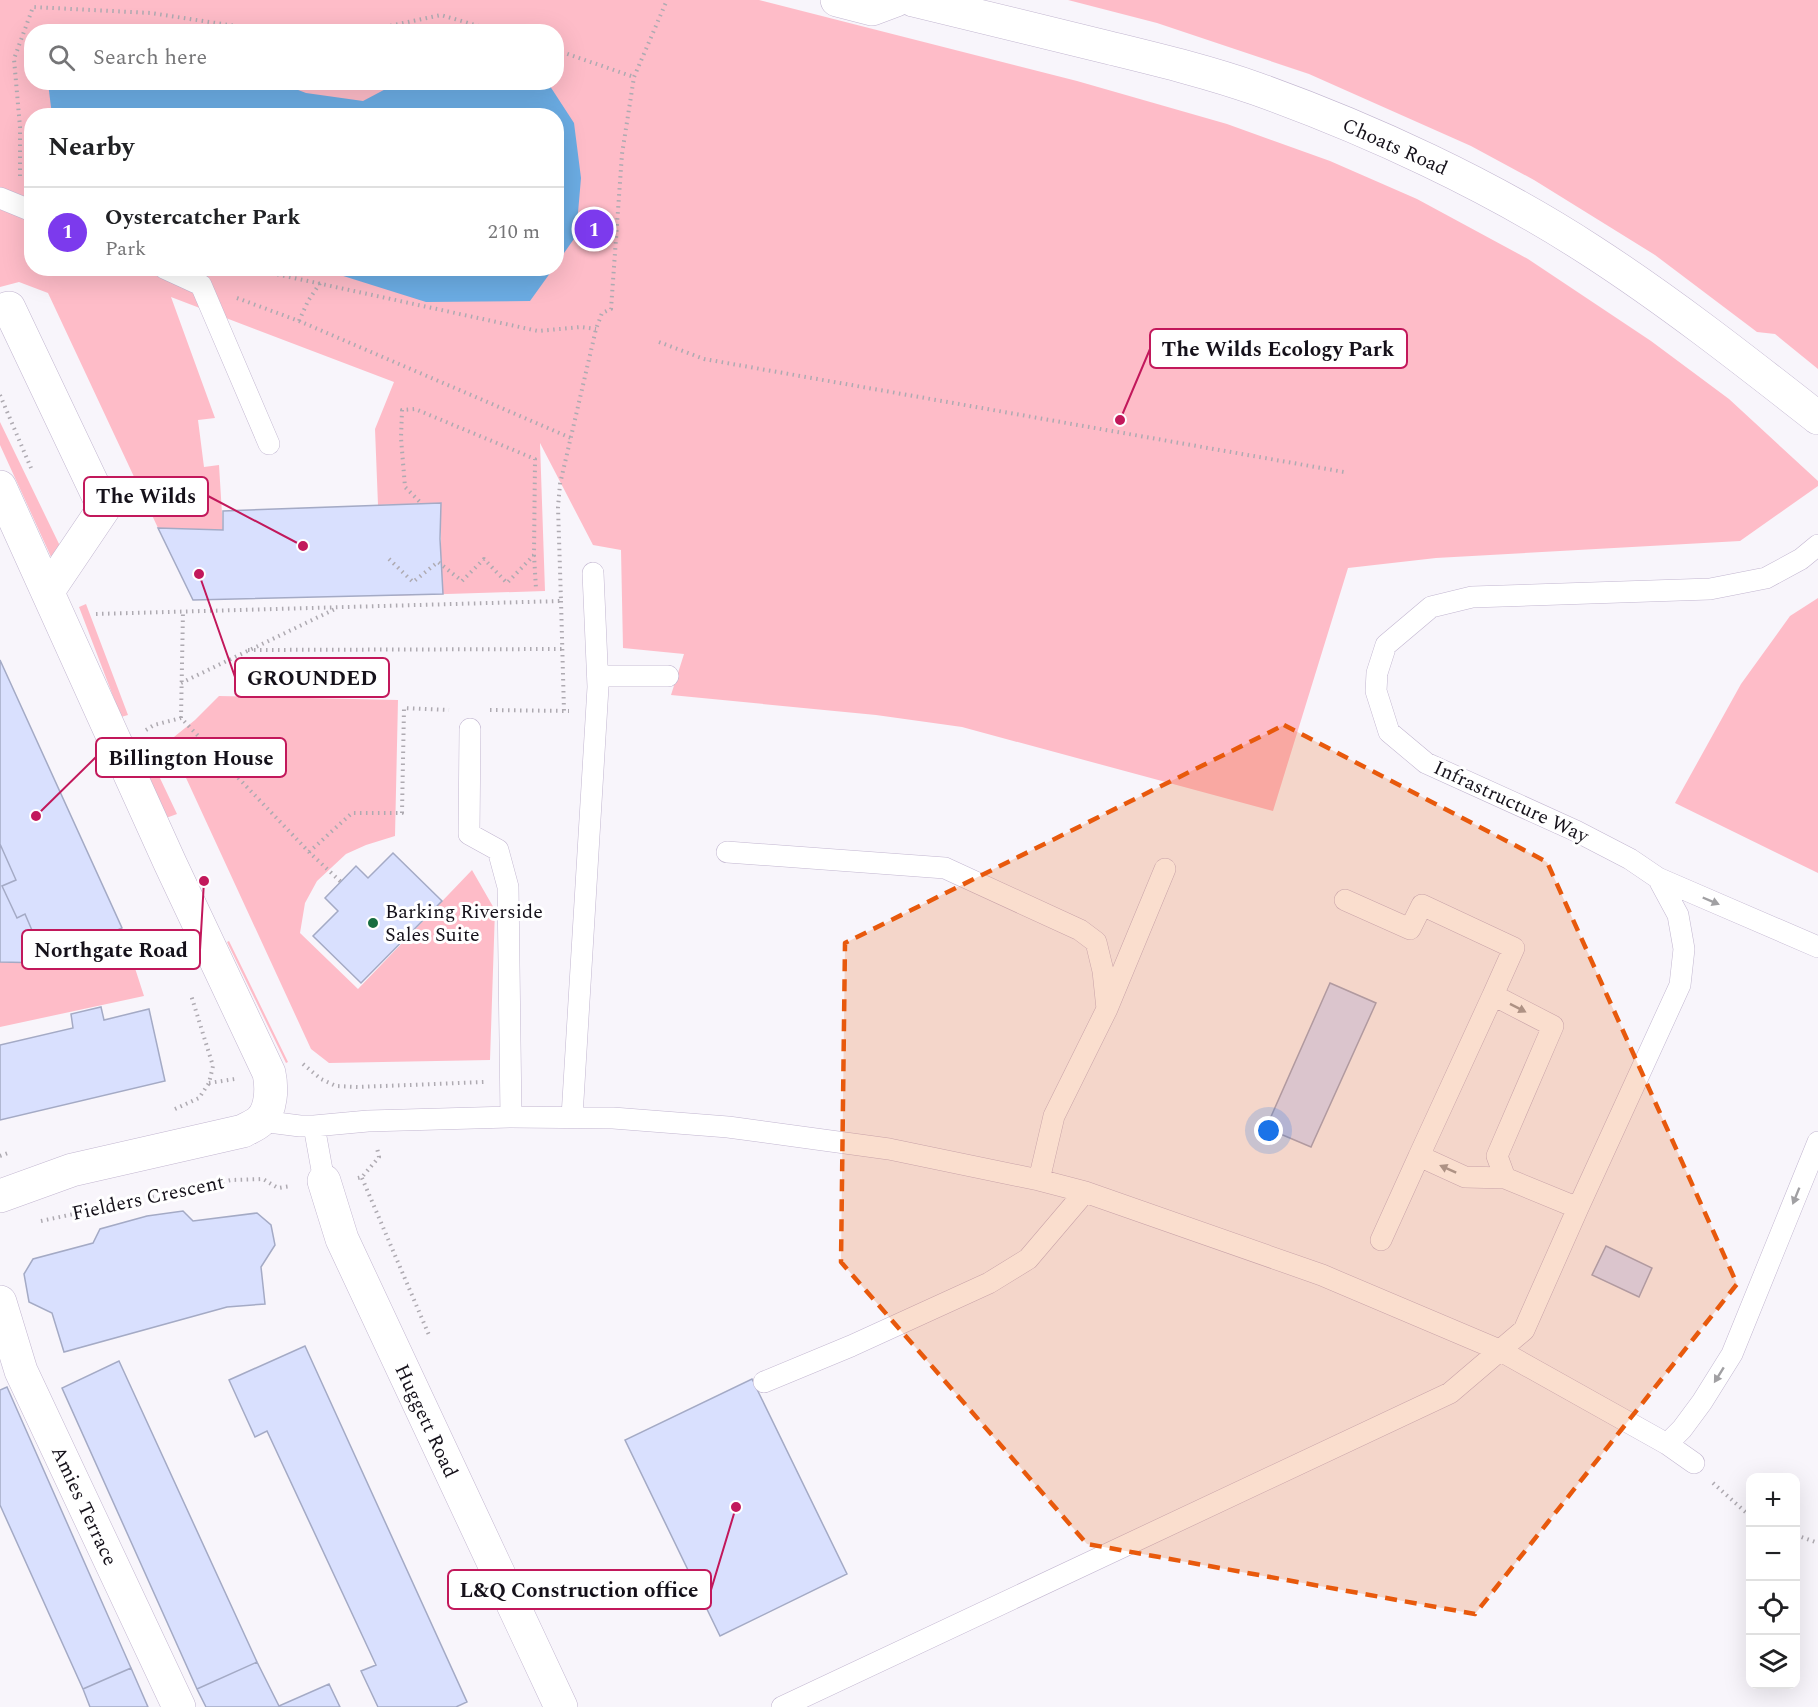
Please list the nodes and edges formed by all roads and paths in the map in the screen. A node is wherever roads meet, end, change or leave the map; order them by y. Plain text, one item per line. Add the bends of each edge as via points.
1 (30, 0) edge
2 (667, 0) edge
3 (837, 0) edge
4 (896, 0) edge
5 (913, 0) edge
6 (33, 8) junction
7 (27, 24) edge
8 (222, 24) edge
9 (399, 24) edge
10 (472, 24) edge
11 (24, 32) edge
12 (564, 53) edge
13 (634, 77) junction
14 (15, 205) edge
15 (181, 276) edge
16 (286, 276) edge
17 (320, 283) junction
18 (201, 285) junction
19 (0, 311) edge
20 (299, 321) junction
21 (596, 329) junction
22 (659, 342) dead end
23 (1818, 418) edge
24 (571, 438) junction
25 (268, 444) dead end
26 (1344, 472) dead end
27 (0, 487) edge
28 (421, 503) dead end
29 (1818, 545) edge
30 (534, 555) junction
31 (389, 559) dead end
32 (593, 573) dead end
33 (536, 589) dead end
34 (48, 591) junction
35 (561, 601) junction
36 (336, 608) junction
37 (183, 611) junction
38 (95, 614) dead end
39 (562, 649) junction
40 (249, 650) junction
41 (598, 676) junction
42 (668, 676) dead end
43 (181, 683) junction
44 (459, 710) dead end
45 (482, 710) dead end
46 (597, 710) junction
47 (564, 711) junction
48 (181, 718) junction
49 (154, 725) dead end
50 (470, 729) dead end
51 (309, 852) junction
52 (727, 852) dead end
53 (1165, 869) dead end
54 (1658, 878) junction
55 (341, 882) dead end
56 (1345, 900) dead end
57 (1818, 947) edge
58 (1493, 995) junction
59 (1107, 1009) junction
60 (207, 1042) dead end
61 (236, 1079) dead end
62 (321, 1079) dead end
63 (511, 1081) junction
64 (511, 1117) junction
65 (572, 1117) junction
66 (261, 1120) junction
67 (314, 1126) junction
68 (1818, 1142) edge
69 (377, 1145) dead end
70 (1419, 1156) junction
71 (362, 1177) junction
72 (1505, 1178) junction
73 (1040, 1180) junction
74 (325, 1182) junction
75 (1085, 1192) junction
76 (0, 1196) edge
77 (1578, 1208) junction
78 (36, 1222) dead end
79 (1381, 1240) dead end
80 (0, 1302) edge
81 (429, 1335) dead end
82 (1499, 1350) junction
83 (764, 1382) dead end
84 (1667, 1444) junction
85 (1694, 1462) joint
86 (1746, 1513) edge
87 (1800, 1536) edge
88 (1818, 1543) edge
89 (179, 1707) edge
90 (561, 1707) edge
91 (782, 1707) edge

1 - 6 path
2 - 13 path
3 - 4 street via 872,9
5 - 23 street, Choats Road via 1151,58 1256,89 1439,166 1590,249 1730,348
6 - 7 path
6 - 8 path via 151,13
9 - 10 path via 441,15
11 - 14 path via 14,59 20,127 20,181
12 - 13 path
13 - 21 path via 622,154 611,309 602,313
15 - 18 lane
16 - 17 path
17 - 20 path
17 - 21 path via 538,331
18 - 20 path
18 - 25 lane
19 - 34 street via 9,308 104,508
20 - 24 path
21 - 24 path
22 - 26 path via 704,359
24 - 35 path via 558,497
27 - 34 street
28 - 30 path via 405,487 401,438 402,410 415,408 535,459
29 - 54 lane, Infrastructure Way via 1766,578 1710,589 1472,597 1431,607 1386,645 1376,692 1389,732 1426,763 1575,831
30 - 31 path via 507,583 484,559 462,581 438,562 413,582
30 - 33 path
32 - 41 lane
34 - 66 street via 268,1073 270,1100
35 - 36 path
35 - 39 path
36 - 37 path
36 - 40 path
37 - 38 path
37 - 43 path
39 - 40 path
39 - 47 path
40 - 43 path
41 - 42 lane
41 - 46 lane
43 - 48 path
44 - 51 path via 404,708 402,813 352,813
45 - 47 path
46 - 47 path
46 - 65 lane
48 - 49 path
48 - 51 path
50 - 63 lane via 469,834 498,850 508,887
51 - 55 path
52 - 59 lane via 945,868 1080,930 1096,942
53 - 59 lane
54 -> 57 lane
54 - 77 lane, Infrastructure Way via 1678,915 1684,949 1680,986
56 - 58 lane via 1410,929 1422,905 1514,948
58 - 70 lane
58 -> 72 lane via 1552,1026 1497,1156
59 - 73 lane via 1054,1116
60 - 61 path via 213,1066 209,1083
62 - 63 path via 336,1086 357,1087
63 - 64 lane
64 - 65 lane
64 - 67 lane via 368,1120
65 - 73 lane via 728,1127 889,1149
66 - 67 lane
66 - 76 street via 243,1131 72,1170
67 - 74 lane, Huggett Road
68 -> 84 lane via 1732,1354 1702,1402
69 - 71 path via 379,1157
72 -> 70 lane via 1465,1177
70 - 79 lane
71 - 74 path
71 - 81 path
72 - 77 lane
73 - 75 lane
74 - 78 path, Fielders Crescent via 278,1188 263,1179 231,1180
74 - 90 street, Huggett Road via 342,1239
75 - 82 lane via 1322,1275
75 - 83 lane via 1028,1259 989,1283
77 - 82 lane, Infrastructure Way via 1524,1330
80 - 89 street, Amies Terrace via 21,1371
82 - 84 lane
82 - 91 lane, Infrastructure Way via 1450,1393
84 - 85 lane
85 - 86 path
87 - 88 path

